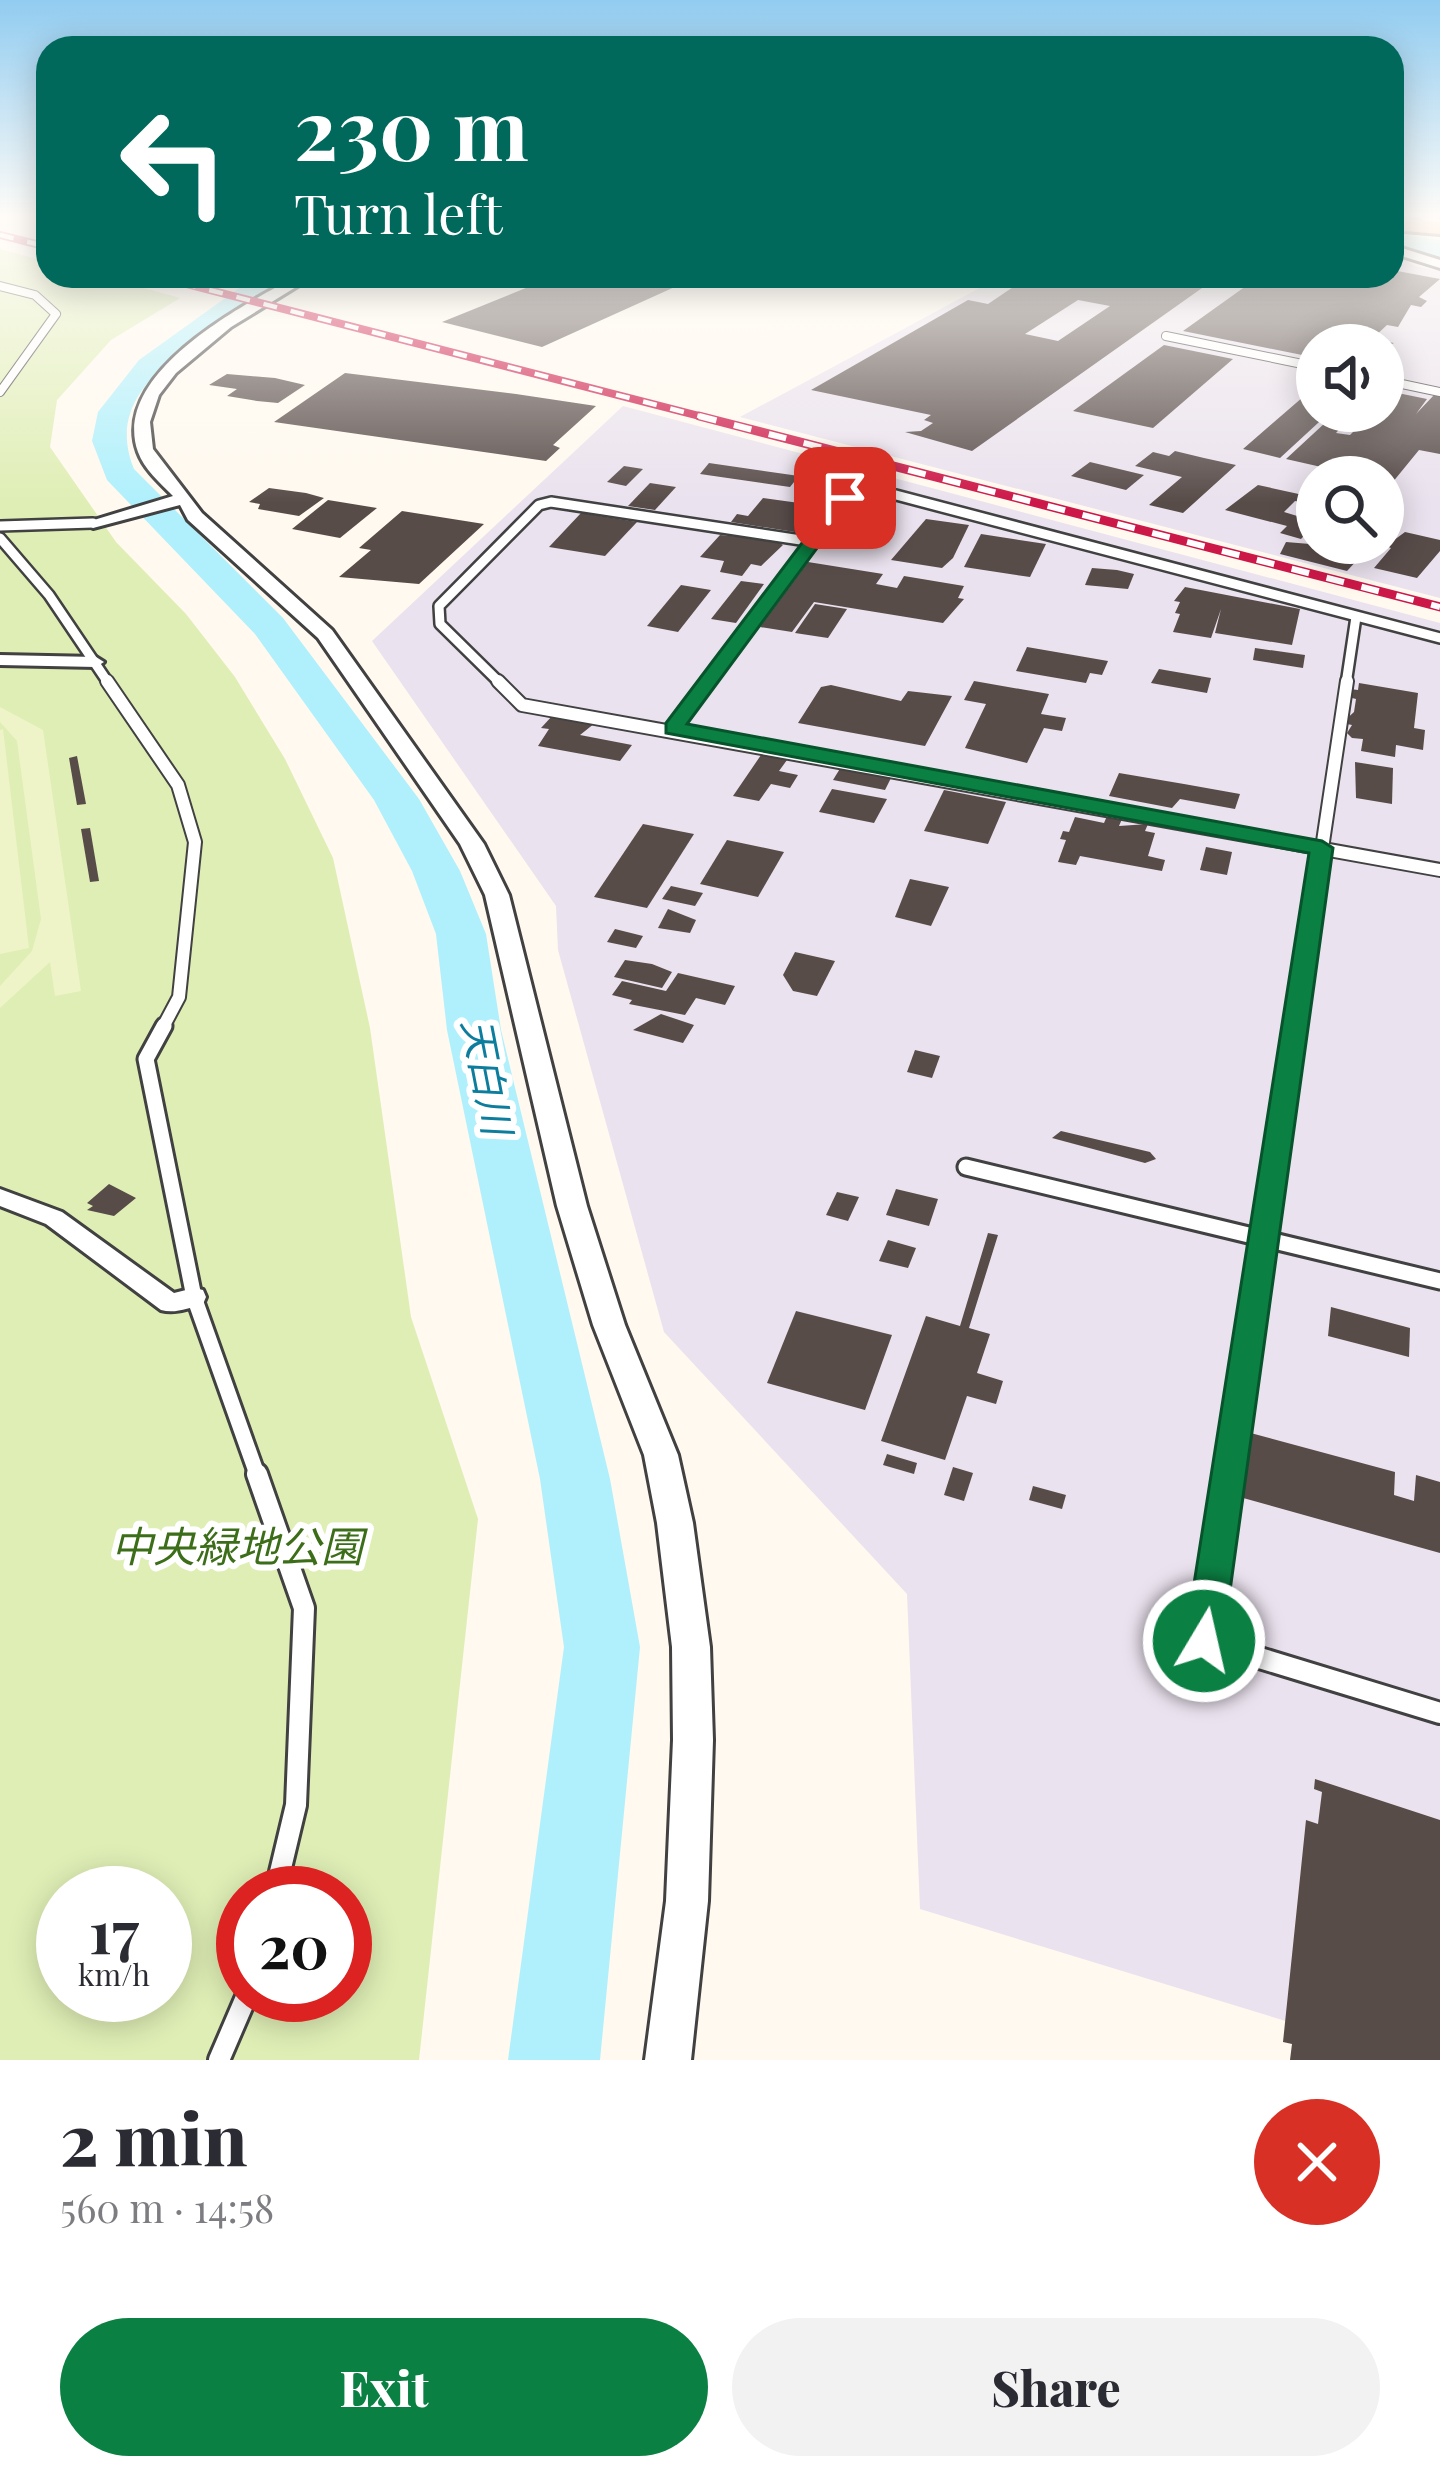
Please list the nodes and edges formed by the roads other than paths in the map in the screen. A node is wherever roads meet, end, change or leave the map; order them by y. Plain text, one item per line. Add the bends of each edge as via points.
1 (52, 310) edge
2 (250, 310) edge
3 (1166, 336) dead end
4 (1296, 363) edge
5 (1404, 384) edge
6 (0, 392) edge
7 (1440, 392) edge
8 (181, 500) junction
9 (99, 520) joint
10 (0, 526) edge
11 (0, 538) edge
12 (814, 542) junction
13 (1356, 617) junction
14 (1440, 638) edge
15 (0, 660) edge
16 (95, 662) junction
17 (673, 728) junction
18 (1322, 848) junction
19 (1440, 870) edge
20 (965, 1167) dead end
21 (0, 1197) edge
22 (1264, 1237) junction
23 (1440, 1281) edge
24 (194, 1298) junction
25 (1440, 1713) edge
26 (281, 1866) edge
27 (236, 2022) edge
28 (219, 2060) edge
29 (668, 2060) edge

1 - 6 lane
2 - 8 street via 178,362 145,399 145,448
3 - 4 lane
5 - 7 lane
8 - 9 street
8 - 29 street via 326,634 472,844 497,895 572,1206 661,1455 674,1523 691,1647 693,1740 687,1901
9 - 10 lane
11 - 16 lane
12 - 13 lane via 845,498 864,489
12 - 17 lane
12 - 17 lane via 551,502 538,505 440,606 440,624 523,705
13 - 14 lane
13 - 18 lane
15 - 16 street
16 - 24 lane via 178,785 195,842 179,997 146,1059
17 - 18 lane
18 - 19 lane
18 - 22 lane
20 - 22 lane
21 - 24 street via 54,1218 170,1303
22 - 23 lane
22 - 25 lane via 1204,1641
24 - 26 lane via 304,1608 296,1805
27 - 28 lane

